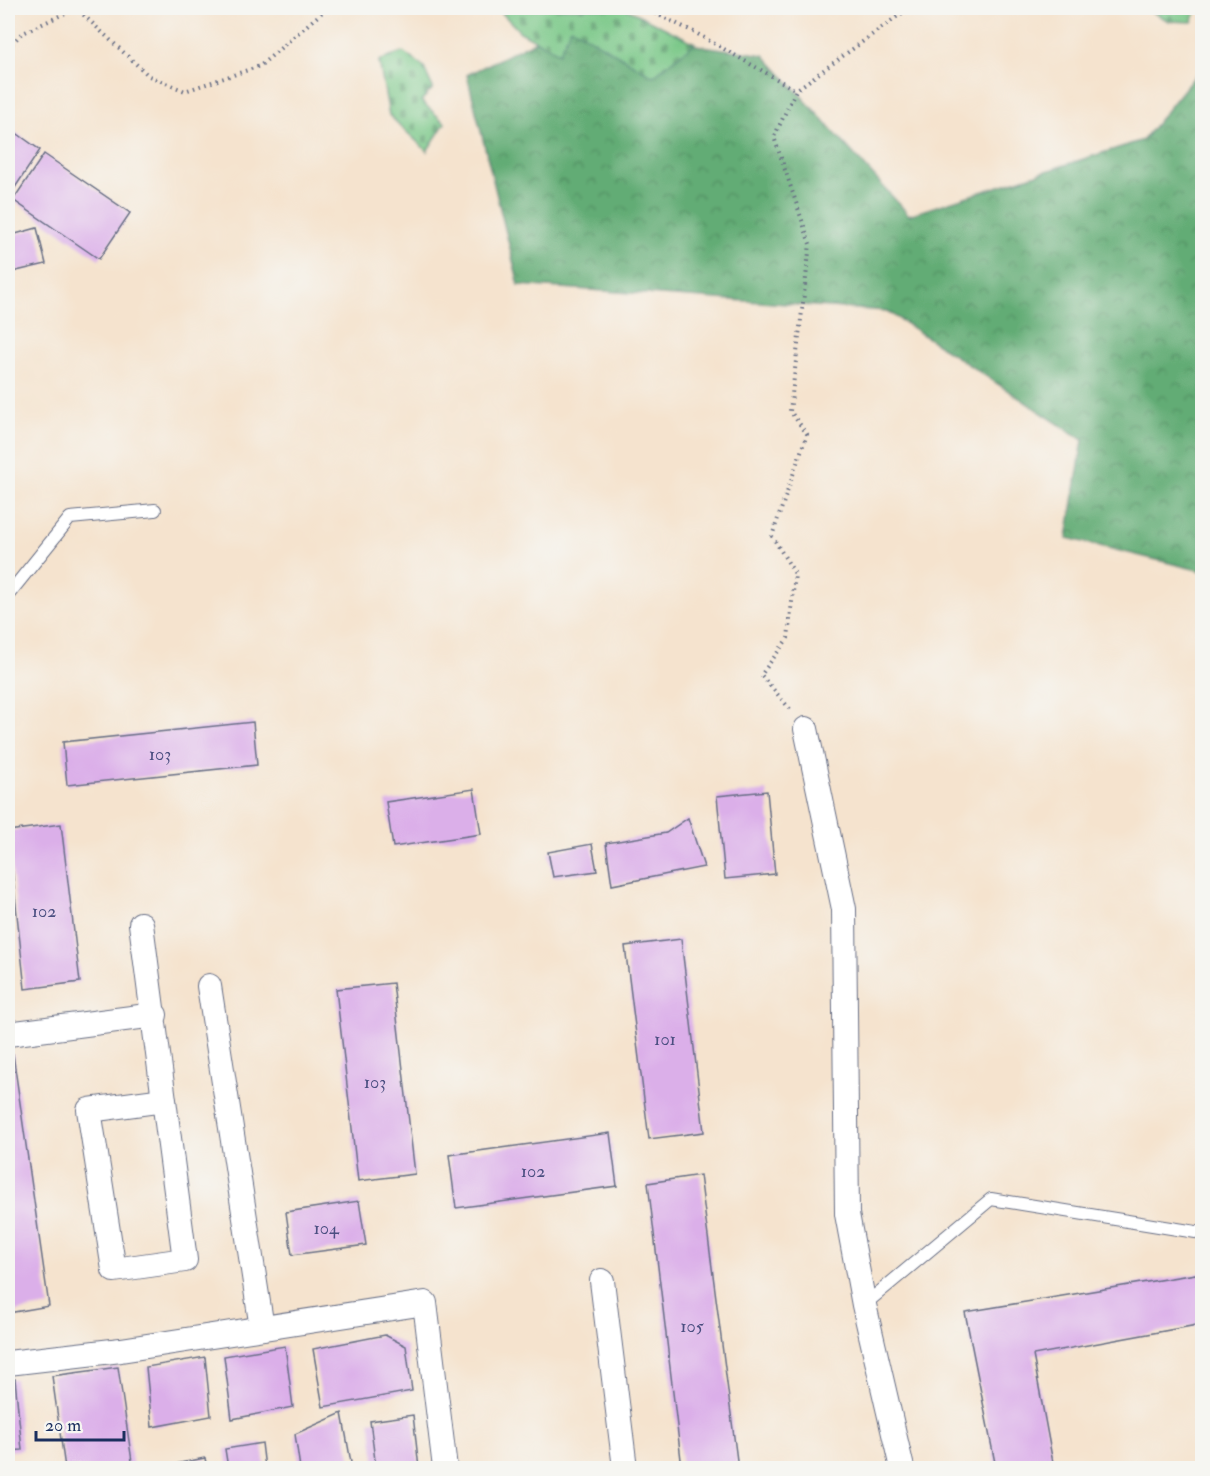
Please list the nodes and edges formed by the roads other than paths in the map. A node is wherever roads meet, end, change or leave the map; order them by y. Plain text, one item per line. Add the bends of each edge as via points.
1 (155, 510) dead end
2 (8, 595) edge
3 (806, 729) road end
4 (141, 924) dead end
5 (209, 986) dead end
6 (155, 1015) junction
7 (8, 1034) edge
8 (164, 1100) junction
9 (1203, 1233) edge
10 (602, 1281) dead end
11 (864, 1305) junction
12 (261, 1328) junction
13 (8, 1363) edge
14 (445, 1468) edge
15 (625, 1468) edge
16 (902, 1468) edge

1 - 2 lane via 70,518
3 - 11 street via 844,909 847,1214
4 - 6 street
5 - 12 street
6 - 7 street
6 - 8 street
8 - 8 street via 185,1260 114,1270 89,1110
9 - 11 lane via 991,1199
10 - 15 street
11 - 16 street
12 - 13 street
12 - 14 street via 425,1303

